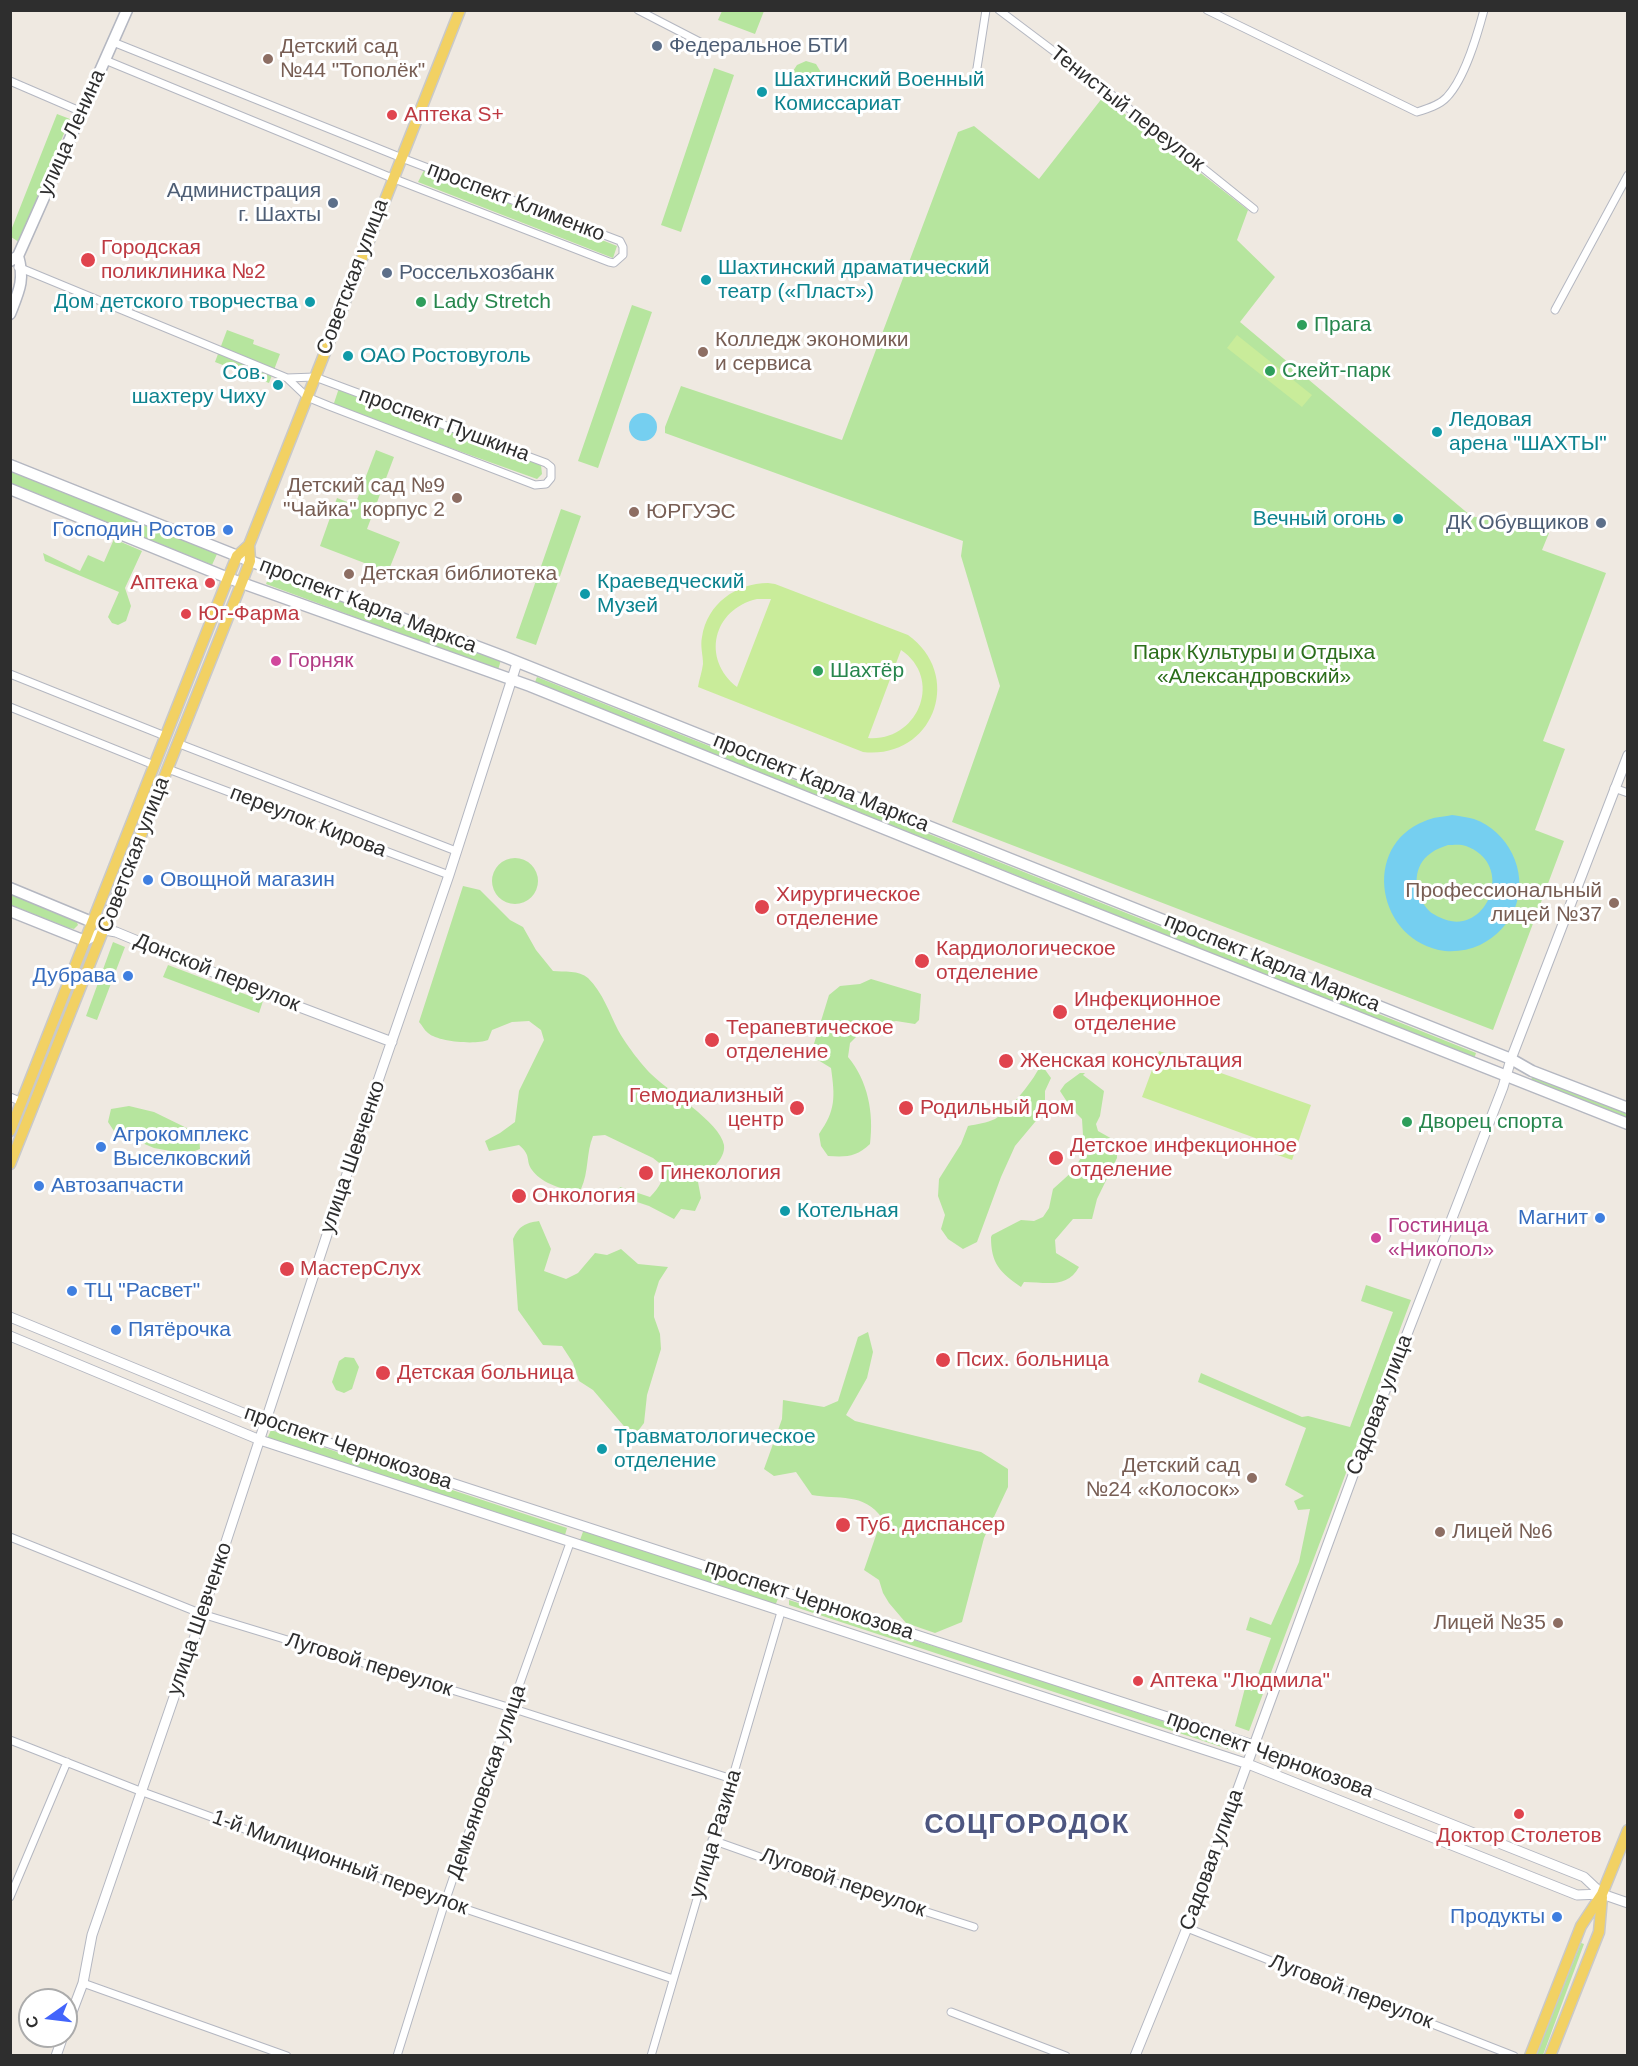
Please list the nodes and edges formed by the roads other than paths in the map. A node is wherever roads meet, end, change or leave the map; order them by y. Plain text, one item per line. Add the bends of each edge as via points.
1 (127, 10) edge
2 (460, 10) edge
3 (638, 10) edge
4 (986, 10) edge
5 (999, 10) edge
6 (1207, 10) edge
7 (1484, 10) edge
8 (113, 42) junction
9 (700, 42) dead end
10 (105, 60) junction
11 (10, 81) edge
12 (975, 81) dead end
13 (82, 112) junction
14 (401, 157) junction
15 (1628, 176) edge
16 (392, 178) junction
17 (1254, 209) dead end
18 (13, 260) edge
19 (22, 269) junction
20 (1555, 310) dead end
21 (10, 314) edge
22 (315, 377) junction
23 (287, 378) junction
24 (307, 397) junction
25 (10, 465) edge
26 (10, 489) edge
27 (249, 545) junction
28 (237, 556) junction
29 (250, 561) junction
30 (228, 578) junction
31 (243, 582) junction
32 (517, 663) junction
33 (10, 674) edge
34 (512, 679) junction
35 (10, 707) edge
36 (165, 736) junction
37 (177, 743) junction
38 (1628, 755) edge
39 (154, 765) junction
40 (168, 769) junction
41 (1614, 788) junction
42 (1628, 793) edge
43 (456, 851) junction
44 (449, 875) junction
45 (10, 888) edge
46 (10, 911) edge
47 (92, 921) junction
48 (105, 930) junction
49 (85, 941) junction
50 (392, 1042) junction
51 (1511, 1059) junction
52 (1506, 1076) junction
53 (10, 1097) edge
54 (22, 1102) junction
55 (1628, 1108) edge
56 (1628, 1124) edge
57 (11, 1130) edge
58 (10, 1164) edge
59 (10, 1317) edge
60 (10, 1336) edge
61 (265, 1422) junction
62 (260, 1440) junction
63 (10, 1537) edge
64 (570, 1543) junction
65 (781, 1612) junction
66 (202, 1614) junction
67 (511, 1707) junction
68 (10, 1740) edge
69 (1253, 1745) junction
70 (67, 1762) junction
71 (1248, 1764) junction
72 (732, 1779) junction
73 (140, 1791) junction
74 (1628, 1830) edge
75 (712, 1840) junction
76 (1602, 1894) junction
77 (10, 1897) edge
78 (445, 1902) junction
79 (1628, 1903) edge
80 (974, 1927) dead end
81 (1187, 1928) junction
82 (673, 1979) junction
83 (82, 1983) junction
84 (78, 1994) edge
85 (951, 2012) dead end
86 (287, 2055) edge
87 (397, 2055) edge
88 (651, 2055) edge
89 (1066, 2055) edge
90 (1135, 2055) edge
91 (1514, 2055) edge
92 (1530, 2055) edge
93 (1550, 2055) edge

1 - 8 main road, улица Ленина
2 - 14 main road, Советская улица
3 - 9 street
4 - 12 street
5 - 17 street, Тенистый переулок
6 - 7 street via 1417,112 1447,98 1465,69
8 - 10 main road, улица Ленина
8 - 14 street, проспект Клименко
10 - 13 main road, улица Ленина
10 - 16 street, проспект Клименко
11 - 13 street
13 - 18 main road, улица Ленина
14 - 16 main road, Советская улица
14 - 16 street, проспект Клименко via 620,241 623,255 614,263 609,262
15 - 20 street
16 - 22 main road, Советская улица
18 - 19 main road, улица Ленина
19 - 21 main road, улица Ленина via 22,286
19 - 23 street, проспект Пушкина
22 - 23 street, проспект Пушкина
22 - 24 main road, Советская улица
22 - 24 street, проспект Пушкина via 546,463 551,467 551,478 546,484 535,485
23 - 24 street, проспект Пушкина
24 - 27 main road, Советская улица
25 - 28 main road, проспект Карла Маркса
26 - 30 main road, проспект Карла Маркса
27 - 28 main road, Советская улица
27 - 29 main road, Советская улица
28 - 29 main road, проспект Карла Маркса
28 - 30 main road, Советская улица
29 - 31 main road, Советская улица
29 - 32 main road, проспект Карла Маркса
30 - 31 main road, проспект Карла Маркса
30 - 36 main road, Советская улица
31 - 34 main road, проспект Карла Маркса
31 - 37 main road, Советская улица
32 - 34 street, улица Шевченко
32 - 51 main road, проспект Карла Маркса
33 - 36 street
34 - 43 street, улица Шевченко
34 - 52 main road, проспект Карла Маркса
35 - 39 street
36 - 39 main road, Советская улица
37 - 40 main road, Советская улица
37 - 43 street, переулок Кирова
38 - 41 street, Садовая улица
39 - 47 main road, Советская улица
40 - 44 street, переулок Кирова
40 - 48 main road, Советская улица
41 - 42 street
41 - 51 street, Садовая улица
43 - 44 street, улица Шевченко
44 - 50 street, улица Шевченко
45 - 47 main road, Донской переулок
46 - 49 main road
47 - 48 main road, Донской переулок
47 - 49 main road, Советская улица
48 - 49 street
48 - 50 street, Донской переулок
48 - 58 main road, Советская улица
49 - 54 main road, Советская улица
50 - 61 street, улица Шевченко
51 - 52 street, Садовая улица
51 - 55 main road, проспект Карла Маркса
52 - 56 main road, проспект Карла Маркса
52 - 69 street, Садовая улица
53 - 54 street
54 - 57 main road, Советская улица
59 - 61 street, проспект Чернокозова
60 - 62 street, проспект Чернокозова
61 - 62 street, улица Шевченко
61 - 69 street, проспект Чернокозова
62 - 64 street, проспект Чернокозова
62 - 66 street, улица Шевченко
63 - 66 street, Луговой переулок
64 - 65 street, проспект Чернокозова
64 - 67 street, Демьяновская улица
65 - 71 street, проспект Чернокозова
65 - 72 street, улица Разина
66 - 67 street, Луговой переулок
66 - 73 street, улица Шевченко
67 - 72 street, Луговой переулок
67 - 78 street, Демьяновская улица
68 - 70 street, 1-й Милиционный переулок
69 - 71 street, Садовая улица
69 - 76 street, проспект Чернокозова via 1584,1877
70 - 73 street, 1-й Милиционный переулок
70 - 77 street
71 - 76 street, проспект Чернокозова via 1577,1895
71 - 81 street, Садовая улица
72 - 75 street, улица Разина
73 - 78 street, 1-й Милиционный переулок
73 - 83 street, улица Шевченко via 92,1935
74 - 76 main road
75 - 80 street, Луговой переулок
75 - 82 street, улица Разина
76 - 79 street, проспект Чернокозова
76 - 92 main road via 1581,1926
76 - 93 main road via 1599,1932
78 - 82 street, 1-й Милиционный переулок
78 - 87 street, Демьяновская улица
81 - 90 street, Садовая улица
81 - 91 street, Луговой переулок
82 - 88 street, улица Разина
83 - 84 street, улица Шевченко
83 - 86 street
85 - 89 street

